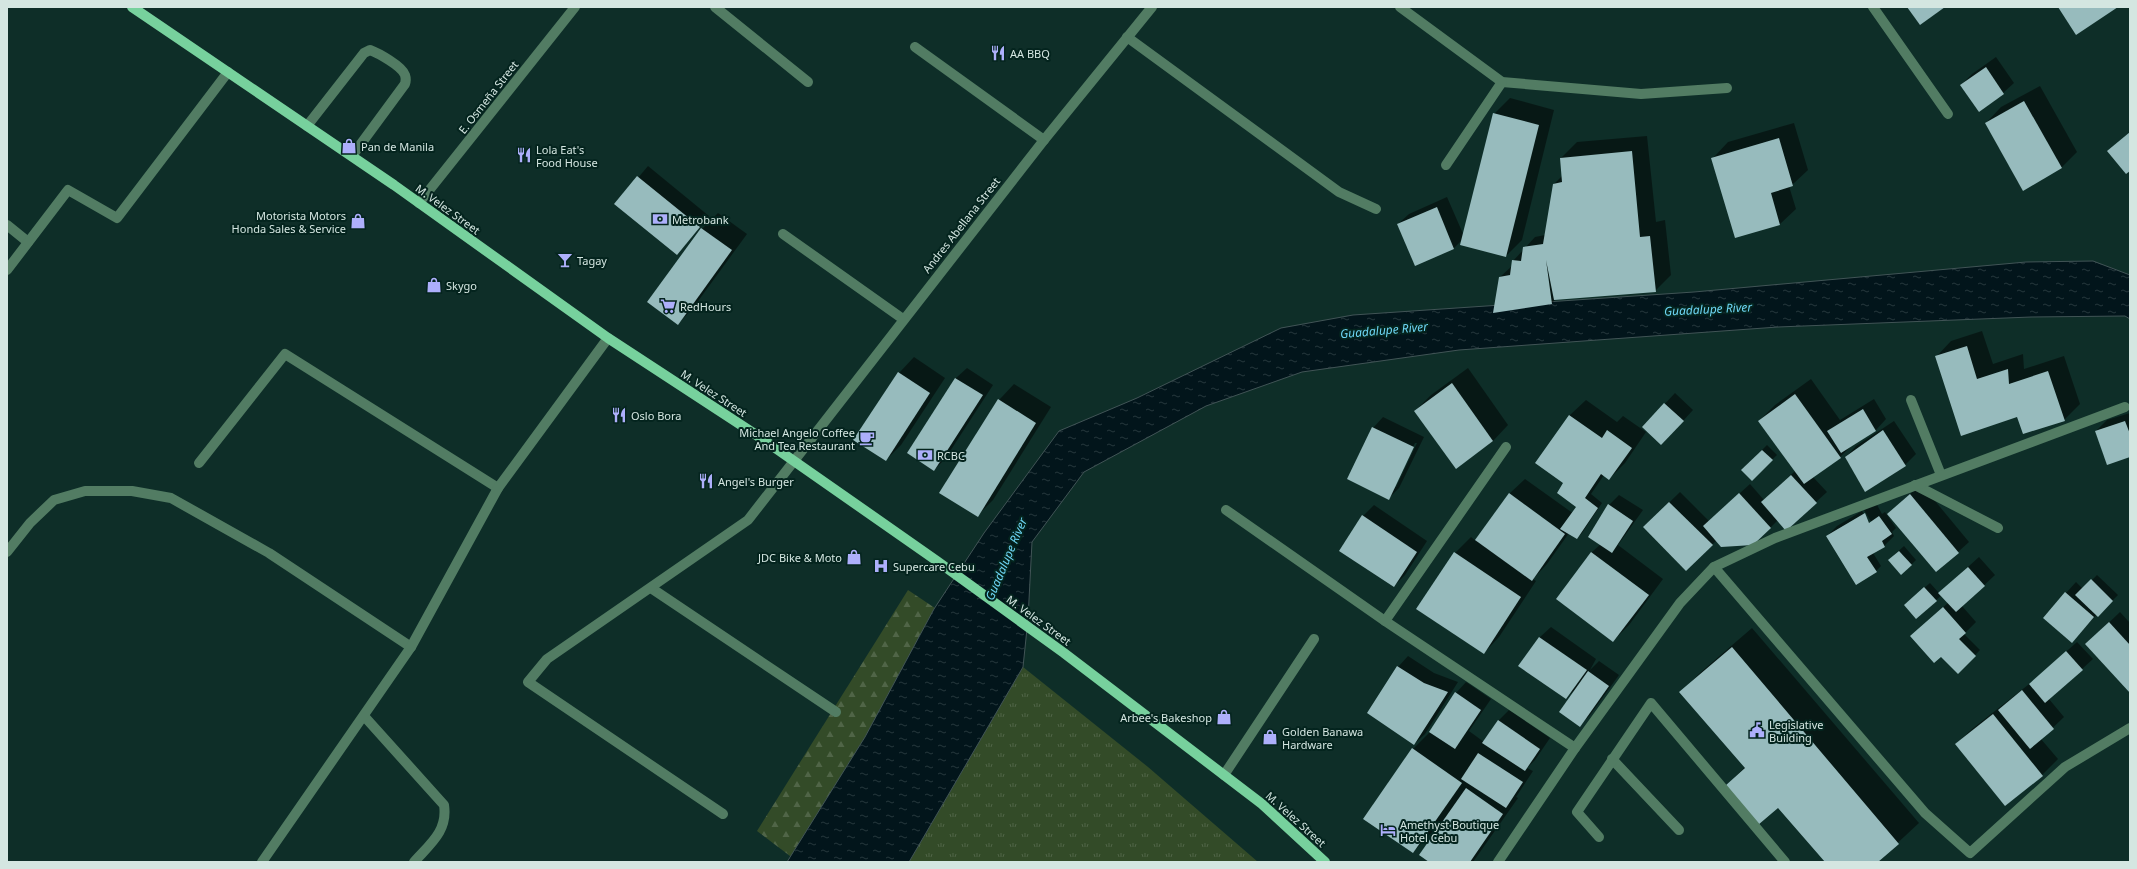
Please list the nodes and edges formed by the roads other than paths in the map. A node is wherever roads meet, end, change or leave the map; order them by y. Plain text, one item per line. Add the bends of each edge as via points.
1 (132, 7) edge
2 (575, 7) edge
3 (715, 7) edge
4 (1400, 7) edge
5 (1873, 7) edge
6 (1150, 8) edge
7 (1127, 37) junction
8 (916, 47) dead end
9 (228, 72) junction
10 (808, 82) dead end
11 (1502, 82) junction
12 (1727, 88) dead end
13 (1948, 114) dead end
14 (307, 126) junction
15 (1044, 140) junction
16 (352, 156) junction
17 (1446, 165) dead end
18 (419, 203) junction
19 (1376, 209) dead end
20 (7, 225) edge
21 (783, 234) dead end
22 (28, 242) junction
23 (7, 270) edge
24 (903, 319) junction
25 (608, 338) junction
26 (1911, 400) dead end
27 (2125, 407) dead end
28 (1506, 447) dead end
29 (794, 462) junction
30 (199, 463) dead end
31 (1940, 475) junction
32 (1915, 485) junction
33 (498, 488) junction
34 (1226, 510) dead end
35 (1998, 528) dead end
36 (7, 552) edge
37 (1714, 567) junction
38 (651, 588) junction
39 (1385, 621) junction
40 (1314, 639) dead end
41 (411, 647) junction
42 (836, 712) dead end
43 (364, 716) junction
44 (2130, 728) edge
45 (1575, 748) junction
46 (1612, 759) junction
47 (1224, 775) junction
48 (723, 814) dead end
49 (1678, 830) dead end
50 (1599, 837) dead end
51 (262, 862) edge
52 (414, 862) edge
53 (1325, 862) edge
54 (1498, 862) edge
55 (1785, 862) edge

1 - 9 main road, M. Velez Street
2 - 18 street, E. Osmeña Street
3 - 10 street
4 - 11 street
5 - 13 street
6 - 7 street, Andres Abellana Street
7 - 15 street, Andres Abellana Street
7 - 19 street via 1339,192
8 - 15 street
9 - 14 main road, M. Velez Street
9 - 22 street via 117,218 68,190
11 - 12 street via 1641,94
11 - 17 street
14 - 16 main road, M. Velez Street
14 - 16 street via 364,53 370,50 378,53 403,70 406,84
15 - 24 street, Andres Abellana Street
16 - 18 main road, M. Velez Street
18 - 25 main road, M. Velez Street
20 - 22 street
21 - 24 street
22 - 23 street
24 - 29 street, Andres Abellana Street
25 - 29 main road, M. Velez Street
25 - 33 street
26 - 31 street
27 - 31 street
28 - 39 street
29 - 38 street, Andres Abellana Street via 748,520
29 - 47 main road, M. Velez Street via 1064,653
30 - 33 street via 285,354
31 - 32 street
32 - 35 street
32 - 37 street via 1775,538
33 - 41 street
34 - 39 street
36 - 41 street via 30,523 54,500 85,491 132,491 171,498 269,553
37 - 44 street via 1925,813 1970,853 2065,767
37 - 45 street via 1680,603
38 - 42 street
38 - 48 street, Andres Abellana Street via 547,658 528,682
39 - 45 street
40 - 47 street
41 - 43 street
43 - 51 street
43 - 52 street via 444,805 446,817 443,828
45 - 54 street
46 - 49 street
46 - 50 street via 1577,812
46 - 55 street via 1651,703
47 - 53 main road, M. Velez Street via 1262,804

